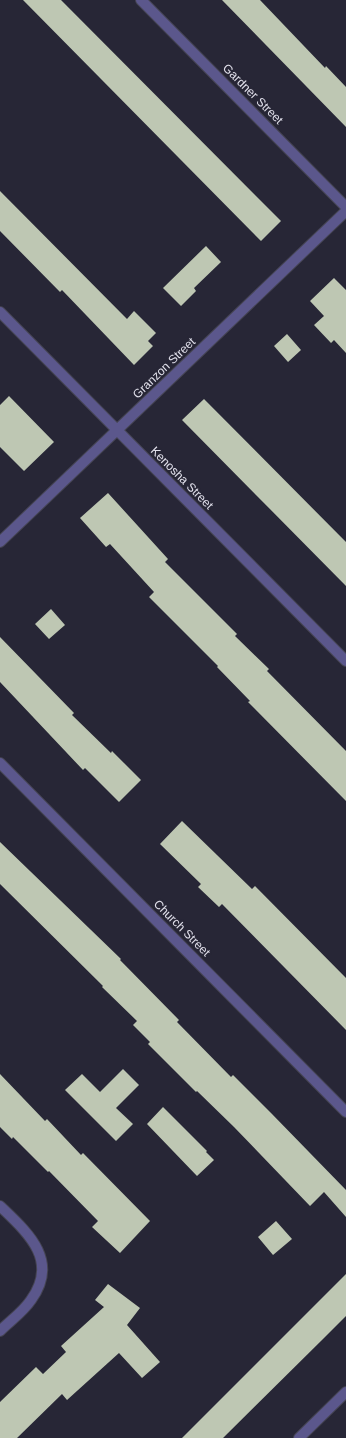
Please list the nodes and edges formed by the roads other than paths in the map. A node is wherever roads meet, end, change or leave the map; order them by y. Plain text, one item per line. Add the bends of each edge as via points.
1 (141, 0) edge
2 (346, 207) edge
3 (346, 211) edge
4 (0, 312) edge
5 (117, 430) junction
6 (0, 542) edge
7 (346, 661) edge
8 (0, 763) edge
9 (346, 1112) edge
10 (0, 1206) edge
11 (0, 1331) edge
12 (346, 1392) edge
13 (299, 1438) edge

1 - 2 street, Gardner Street
3 - 5 street, Granzon Street
4 - 5 street, Kenosha Street
5 - 6 street, Granzon Street
5 - 7 street, Kenosha Street
8 - 9 street, Church Street
10 - 11 street via 32,1239 38,1250 42,1272 40,1283 31,1301
12 - 13 street

